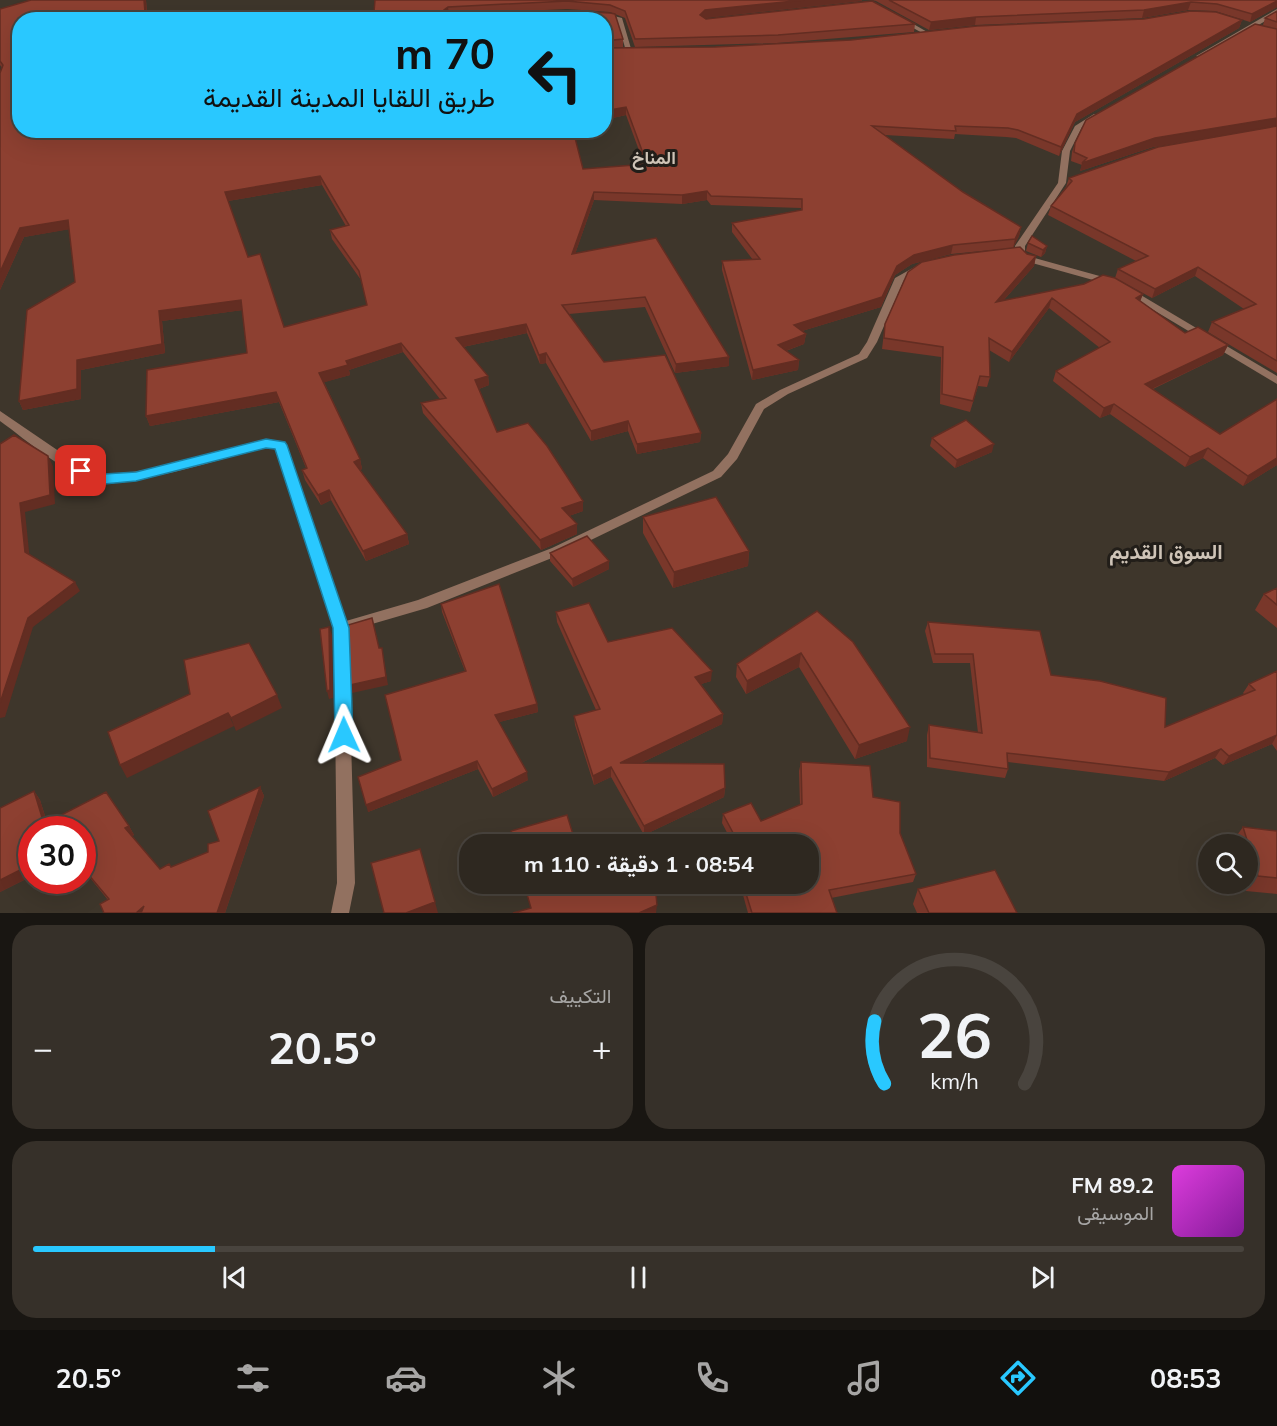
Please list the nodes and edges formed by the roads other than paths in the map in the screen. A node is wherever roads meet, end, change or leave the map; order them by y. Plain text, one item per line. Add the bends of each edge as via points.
1 (1277, 11) edge
2 (891, 14) edge
3 (612, 17) edge
4 (1241, 23) edge
5 (1255, 27) junction
6 (926, 33) junction
7 (936, 33) edge
8 (915, 35) edge
9 (630, 51) junction
10 (642, 51) edge
11 (622, 52) edge
12 (1193, 60) edge
13 (1107, 110) edge
14 (1072, 180) edge
15 (1062, 183) junction
16 (1020, 252) junction
17 (998, 254) edge
18 (928, 265) edge
19 (1277, 381) edge
20 (0, 415) edge
21 (341, 628) junction
22 (340, 913) edge

1 - 5 street
2 - 6 street
3 - 9 street via 620,19
4 - 5 street
5 - 12 street
6 - 7 street
6 - 8 street
9 - 10 street
9 - 11 street
13 - 15 street via 1079,126 1066,151
14 - 15 street
15 - 16 street via 1020,246
16 - 17 street
16 - 19 street via 1028,259 1117,285 1141,297
18 - 21 street via 900,278 863,356 760,407 733,456 717,474 557,551 422,604
20 - 21 street via 81,471 104,479 136,476 266,443 280,445
21 - 22 street via 346,883

